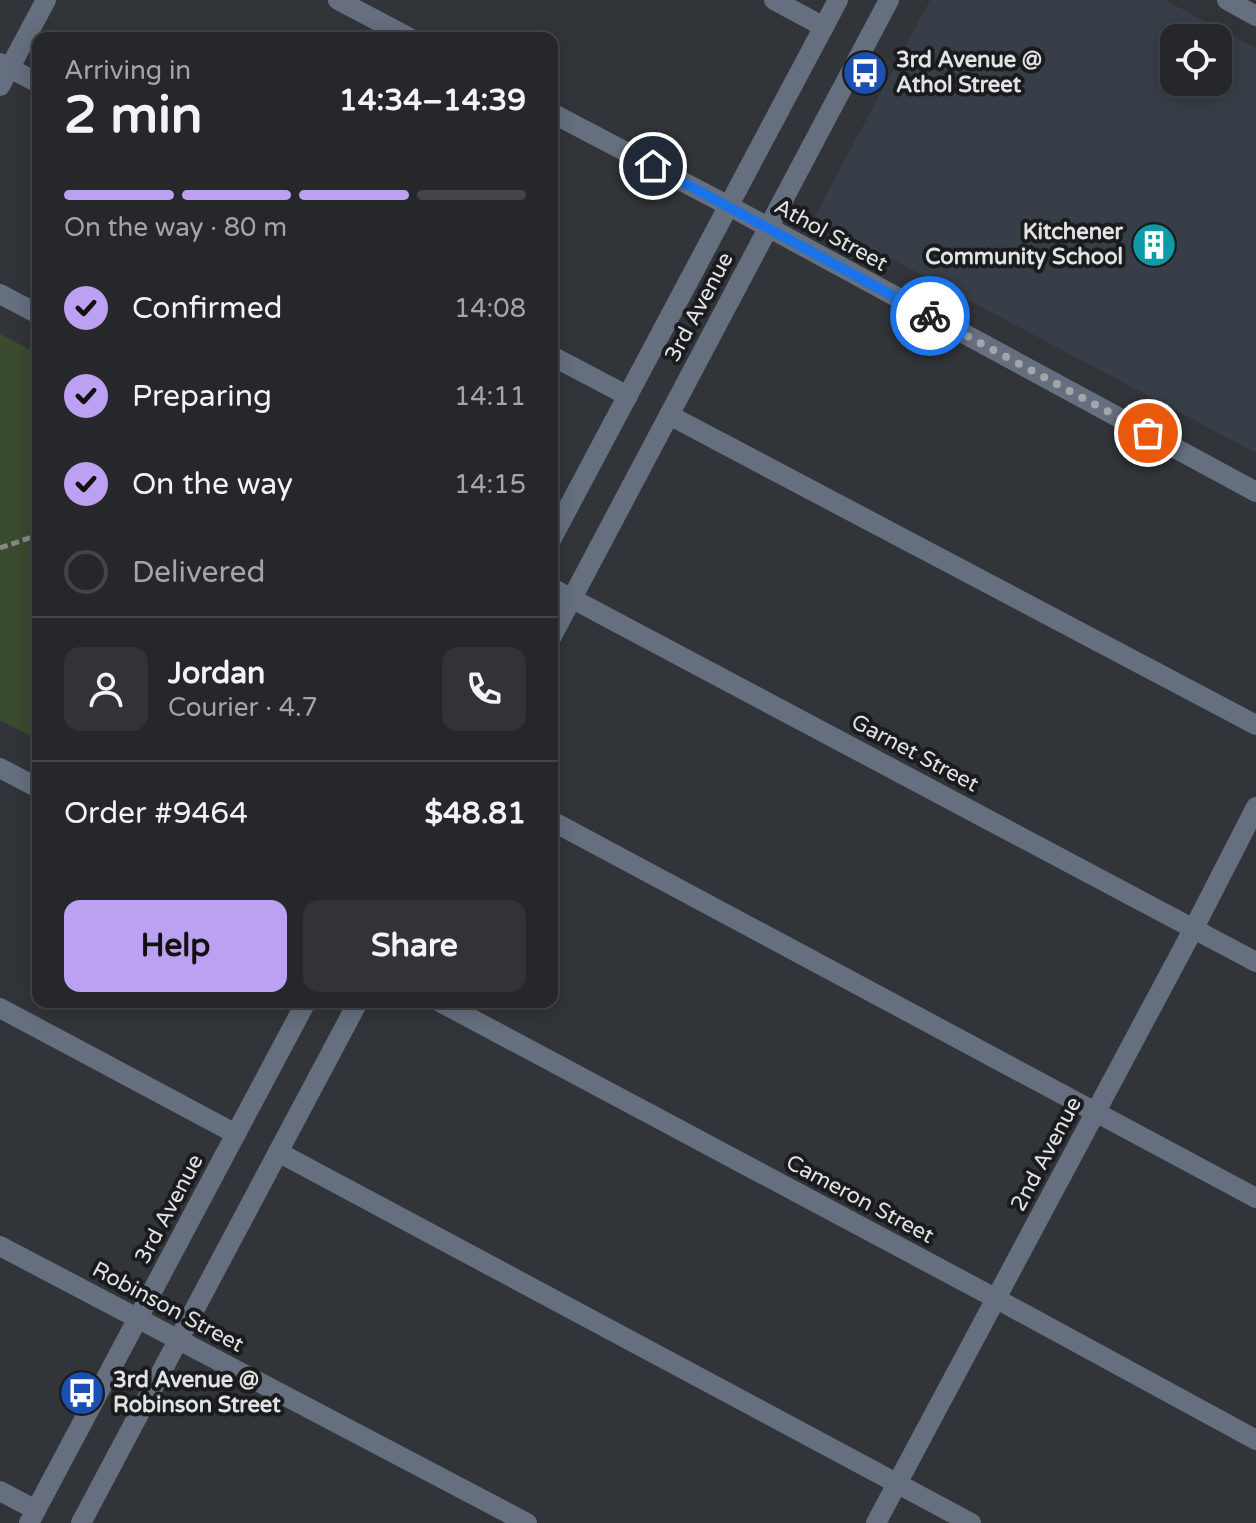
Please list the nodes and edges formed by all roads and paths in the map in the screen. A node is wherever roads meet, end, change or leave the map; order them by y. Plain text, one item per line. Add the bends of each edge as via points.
1 (46, 0) edge
2 (338, 0) edge
3 (774, 0) edge
4 (838, 0) edge
5 (889, 0) edge
6 (1227, 0) edge
7 (1256, 16) edge
8 (824, 27) junction
9 (399, 32) edge
10 (3, 72) edge
11 (32, 81) edge
12 (558, 116) edge
13 (729, 206) junction
14 (768, 228) junction
15 (0, 294) edge
16 (32, 311) edge
17 (558, 359) edge
18 (628, 396) junction
19 (669, 415) junction
20 (1256, 492) edge
21 (558, 527) edge
22 (32, 537) edge
23 (0, 548) edge
24 (558, 591) edge
25 (572, 598) junction
26 (558, 625) edge
27 (1256, 725) edge
28 (0, 768) edge
29 (32, 785) edge
30 (1256, 807) edge
31 (558, 824) edge
32 (1194, 928) junction
33 (1256, 962) edge
34 (0, 1008) edge
35 (303, 1008) edge
36 (355, 1008) edge
37 (451, 1008) edge
38 (1096, 1112) junction
39 (236, 1134) junction
40 (278, 1152) junction
41 (1256, 1198) edge
42 (0, 1246) edge
43 (995, 1298) junction
44 (138, 1319) junction
45 (179, 1339) junction
46 (1256, 1440) edge
47 (897, 1484) junction
48 (0, 1491) edge
49 (32, 1516) edge
50 (81, 1523) edge
51 (527, 1523) edge
52 (876, 1523) edge
53 (971, 1523) edge

1 - 10 street
2 - 9 street
3 - 8 street
4 - 8 street, 3rd Avenue
5 - 14 street, 3rd Avenue
6 - 7 street
8 - 13 street, 3rd Avenue
10 - 11 street
12 - 13 street, Athol Street
13 - 14 street, Athol Street
13 - 18 street, 3rd Avenue
14 - 19 street, 3rd Avenue
14 - 20 street, Athol Street
15 - 16 street
17 - 18 street
18 - 21 street, 3rd Avenue
19 - 25 street, 3rd Avenue
19 - 27 street
22 - 23 path
24 - 25 street, Garnet Street
25 - 26 street, 3rd Avenue
25 - 32 street, Garnet Street
28 - 29 street
30 - 32 street, 2nd Avenue
31 - 38 street
32 - 33 street, Garnet Street
32 - 38 street, 2nd Avenue
34 - 39 street
35 - 39 street, 3rd Avenue
36 - 40 street
37 - 43 street, Cameron Street
38 - 41 street
38 - 43 street, 2nd Avenue
39 - 44 street, 3rd Avenue
40 - 45 street
40 - 47 street
42 - 44 street, Robinson Street
43 - 46 street, Cameron Street
43 - 47 street, 2nd Avenue
44 - 45 street, Robinson Street
44 - 49 street, 3rd Avenue
45 - 50 street
45 - 51 street, Robinson Street
47 - 52 street, 2nd Avenue
47 - 53 street
48 - 49 street

